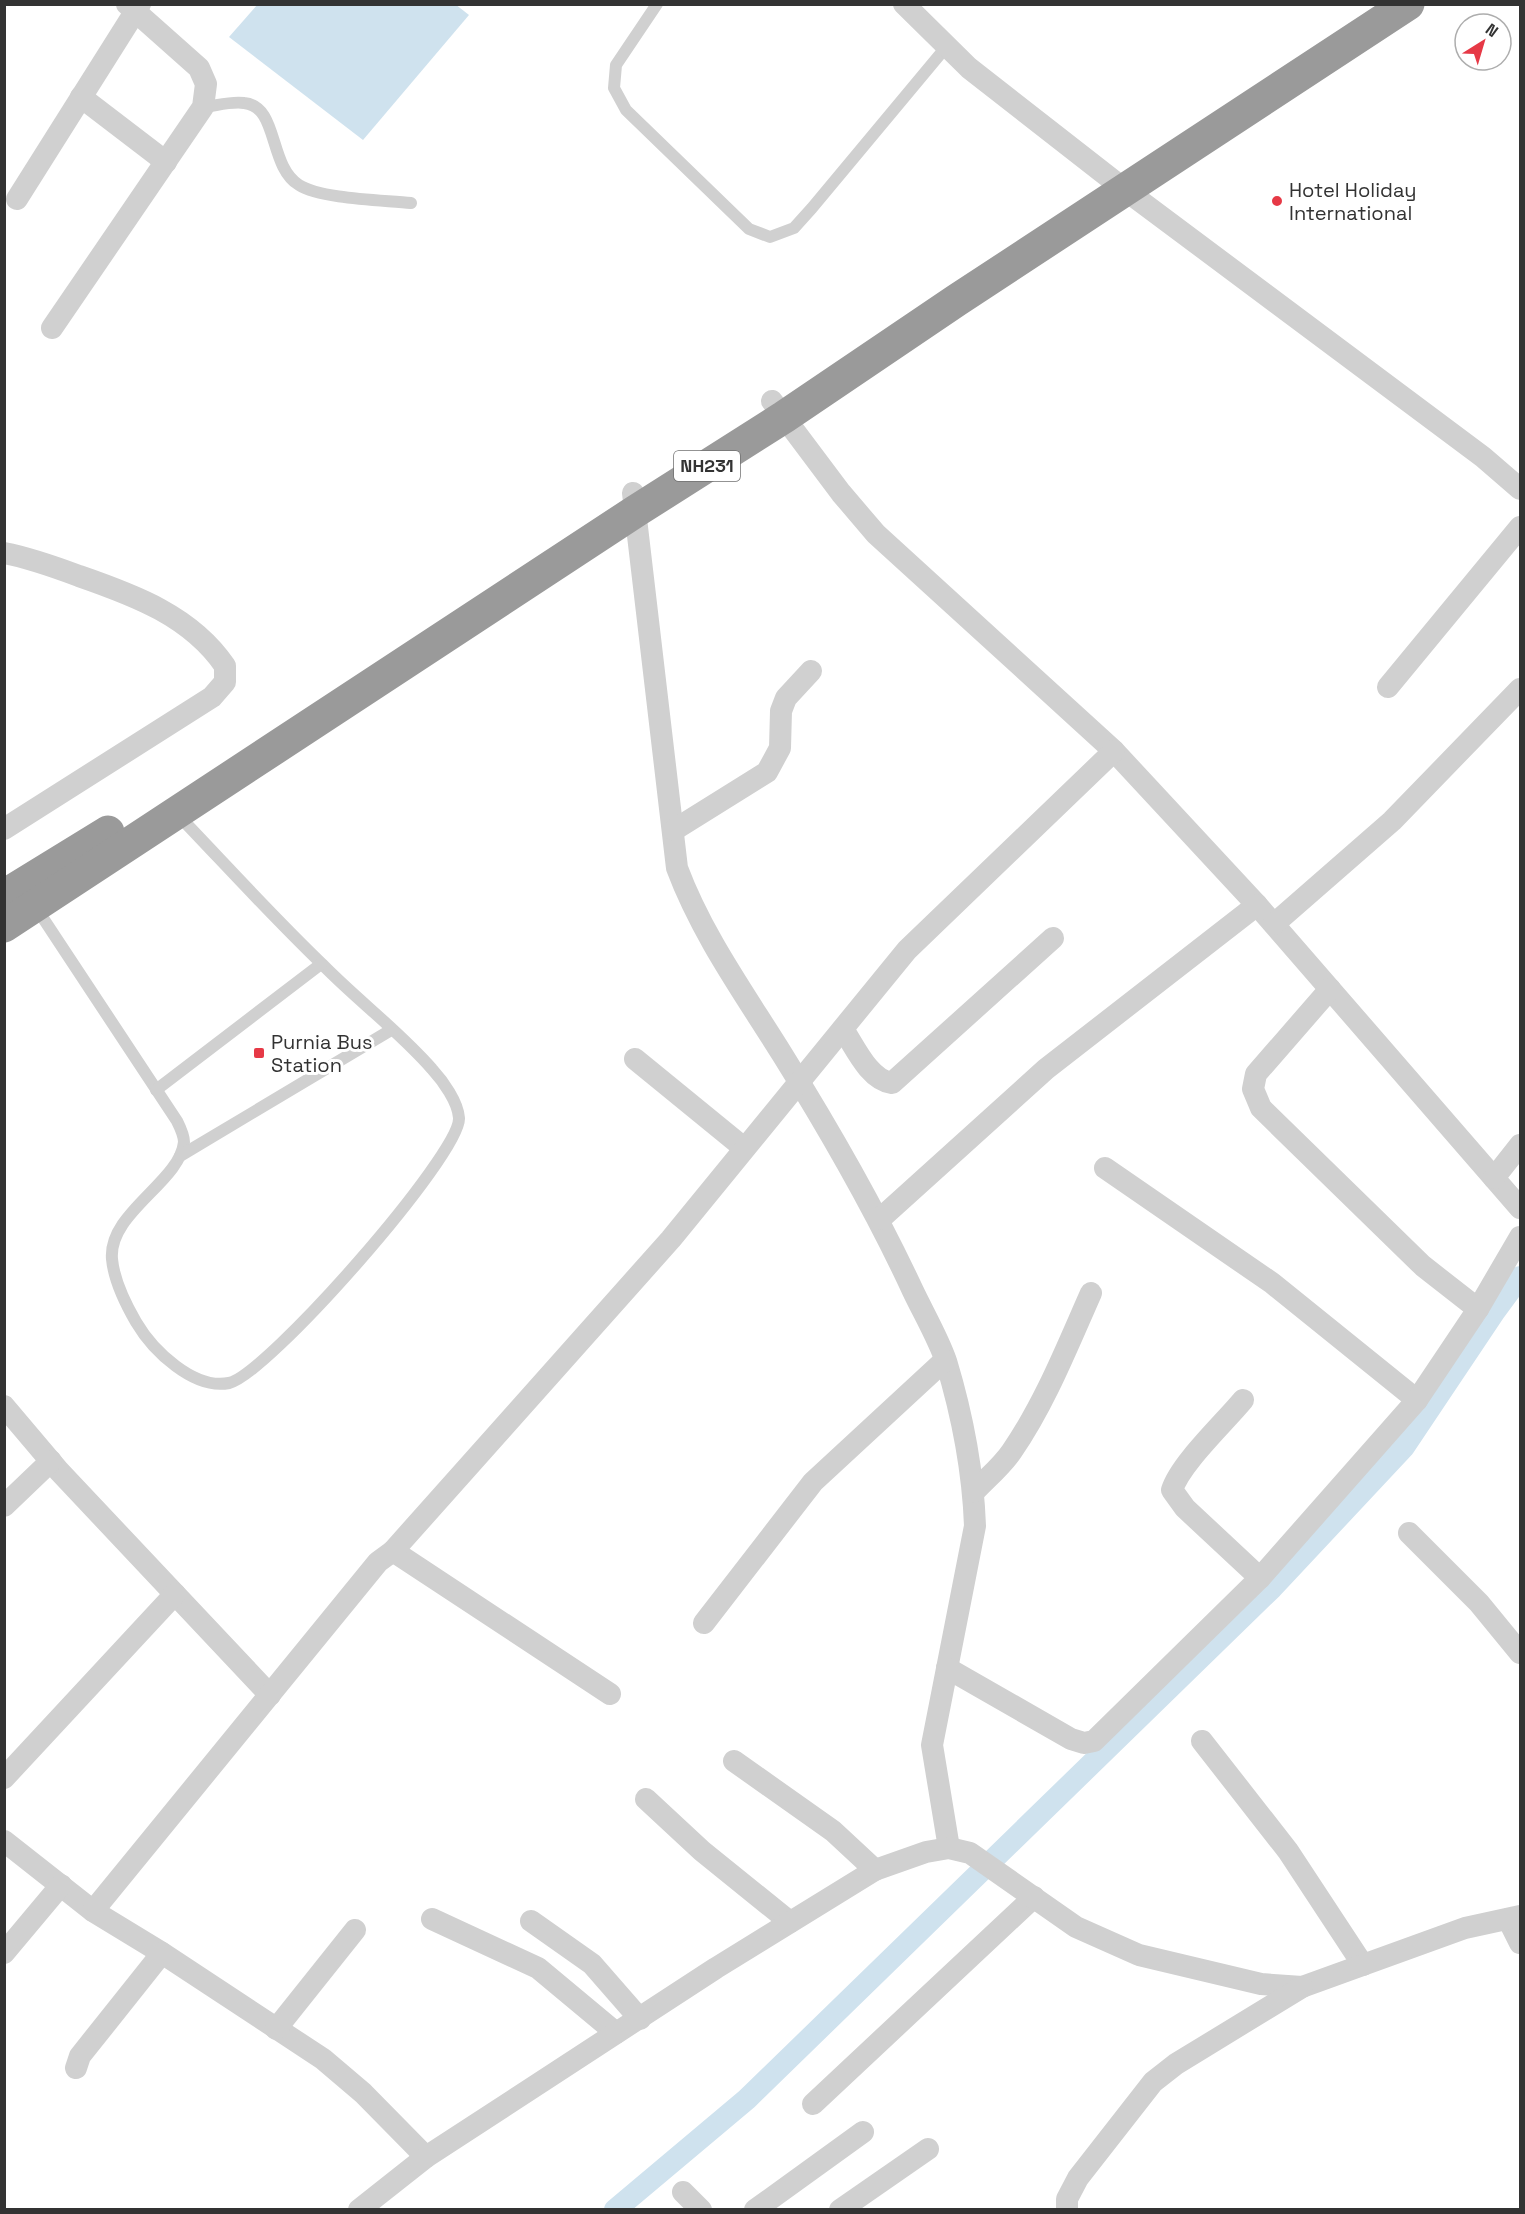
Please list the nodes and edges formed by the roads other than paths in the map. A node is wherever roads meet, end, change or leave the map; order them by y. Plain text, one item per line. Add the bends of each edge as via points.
1 (657, 4) edge
2 (904, 4) edge
3 (1372, 4) edge
4 (1408, 4) edge
5 (134, 6) edge
6 (947, 46) junction
7 (81, 97) junction
8 (203, 107) junction
9 (166, 162) junction
10 (1115, 182) junction
11 (17, 199) dead end
12 (411, 203) dead end
13 (52, 328) dead end
14 (778, 409) junction
15 (1521, 489) edge
16 (635, 502) junction
17 (1521, 527) edge
18 (4, 553) edge
19 (811, 671) dead end
20 (1388, 687) dead end
21 (1521, 689) edge
22 (1114, 751) junction
23 (177, 814) junction
24 (4, 829) edge
25 (674, 830) junction
26 (20, 895) edge
27 (1257, 905) junction
28 (1274, 924) junction
29 (4, 926) edge
30 (1053, 938) dead end
31 (321, 964) junction
32 (1330, 990) junction
33 (843, 1029) junction
34 (390, 1030) junction
35 (635, 1059) dead end
36 (800, 1082) junction
37 (156, 1090) junction
38 (1521, 1145) edge
39 (744, 1148) junction
40 (180, 1156) junction
41 (1105, 1168) dead end
42 (1494, 1178) junction
43 (1521, 1208) edge
44 (880, 1219) junction
45 (1521, 1237) edge
46 (1091, 1293) dead end
47 (1478, 1309) junction
48 (945, 1360) junction
49 (1243, 1400) dead end
50 (1417, 1400) junction
51 (4, 1406) edge
52 (51, 1461) junction
53 (974, 1492) junction
54 (4, 1506) edge
55 (1409, 1533) dead end
56 (393, 1551) junction
57 (1260, 1578) junction
58 (175, 1594) junction
59 (704, 1623) dead end
60 (1521, 1653) edge
61 (947, 1668) junction
62 (610, 1694) dead end
63 (270, 1695) junction
64 (1202, 1741) dead end
65 (734, 1761) dead end
66 (4, 1778) edge
67 (646, 1799) dead end
68 (4, 1841) edge
69 (959, 1850) junction
70 (875, 1870) junction
71 (60, 1886) junction
72 (1035, 1897) junction
73 (93, 1911) junction
74 (1514, 1917) edge
75 (432, 1919) dead end
76 (531, 1921) dead end
77 (790, 1922) junction
78 (355, 1930) dead end
79 (1521, 1943) edge
80 (4, 1953) edge
81 (162, 1953) junction
82 (1362, 1965) junction
83 (1302, 1987) junction
84 (640, 2019) junction
85 (276, 2029) junction
86 (616, 2033) junction
87 (76, 2068) dead end
88 (813, 2104) dead end
89 (863, 2132) dead end
90 (928, 2149) dead end
91 (426, 2157) junction
92 (683, 2192) dead end
93 (359, 2210) edge
94 (701, 2210) edge
95 (755, 2210) edge
96 (840, 2210) edge
97 (1067, 2210) edge

1 - 6 lane via 616,65 614,88 626,110 749,229 770,237 794,228
2 - 6 street
3 - 10 highway, NH231
4 - 10 highway, NH231
5 - 7 street
5 - 8 street via 199,68 206,84
6 - 10 street via 969,68
7 - 9 street
7 - 11 street
8 - 9 street
8 - 12 lane via 244,103 259,108 267,120 285,174 299,186 315,192
9 - 13 street
10 - 14 highway, NH231
10 - 15 street
14 - 16 highway, NH231
14 - 22 street via 876,534
16 - 23 highway, NH231
16 - 25 street
16 - 26 highway, NH231 via 169,794
17 - 20 street
18 - 24 street via 24,556 134,595 199,634 225,666 225,682 212,697
19 - 25 street via 786,698 781,711 780,748 767,772
21 - 28 street via 1392,821
22 - 27 street
22 - 33 street via 907,950
23 - 26 highway, NH231
23 - 31 lane
25 - 36 street via 677,868 689,900
26 - 29 highway, NH231
26 - 37 lane
27 - 28 street
27 - 44 street via 1046,1069
28 - 32 street
30 - 33 street via 892,1083 873,1074
31 - 34 lane
31 - 37 lane
32 - 42 street
32 - 47 street via 1256,1074 1253,1089 1261,1108 1423,1266
33 - 36 street
34 - 40 lane
34 - 40 lane via 433,1070 451,1095 459,1117 455,1136 440,1160 330,1294 269,1356 232,1382 208,1384 190,1377 157,1347 138,1326 123,1298 112,1258 115,1237 127,1219
35 - 39 street
36 - 39 street
36 - 44 street
37 - 40 lane via 184,1138
38 - 42 street
39 - 56 street via 671,1239
41 - 50 street via 1272,1283
42 - 43 street
44 - 48 street
45 - 47 street
46 - 53 street via 1032,1419 1011,1454
47 - 50 street
48 - 53 street
48 - 59 street via 813,1482
49 - 57 street via 1174,1481 1172,1490 1185,1508
50 - 57 street
51 - 52 street
52 - 54 street
52 - 58 street
53 - 61 street via 975,1526
55 - 60 street via 1479,1603
56 - 62 street
56 - 63 street via 378,1562
57 - 61 street via 1094,1741 1084,1743 1071,1738
58 - 63 street
58 - 66 street
61 - 69 street via 932,1745
63 - 73 street
64 - 82 street via 1288,1851
65 - 70 street via 833,1831
67 - 77 street via 702,1851
68 - 71 street
69 - 70 street via 926,1852
69 - 72 street
70 - 77 street
71 - 73 street
71 - 80 street
72 - 83 street via 1076,1927 1139,1955 1261,1984
72 - 88 street
73 - 81 street
74 - 79 street
74 - 82 street via 1465,1928
75 - 86 street via 538,1968
76 - 84 street via 592,1964
77 - 84 street
78 - 85 street
81 - 85 street
81 - 87 street via 80,2056
82 - 83 street
83 - 97 street via 1153,2082 1078,2178 1067,2199
84 - 86 street
85 - 91 street via 363,2093
86 - 91 street
89 - 95 street
90 - 96 street
91 - 93 street
92 - 94 street

